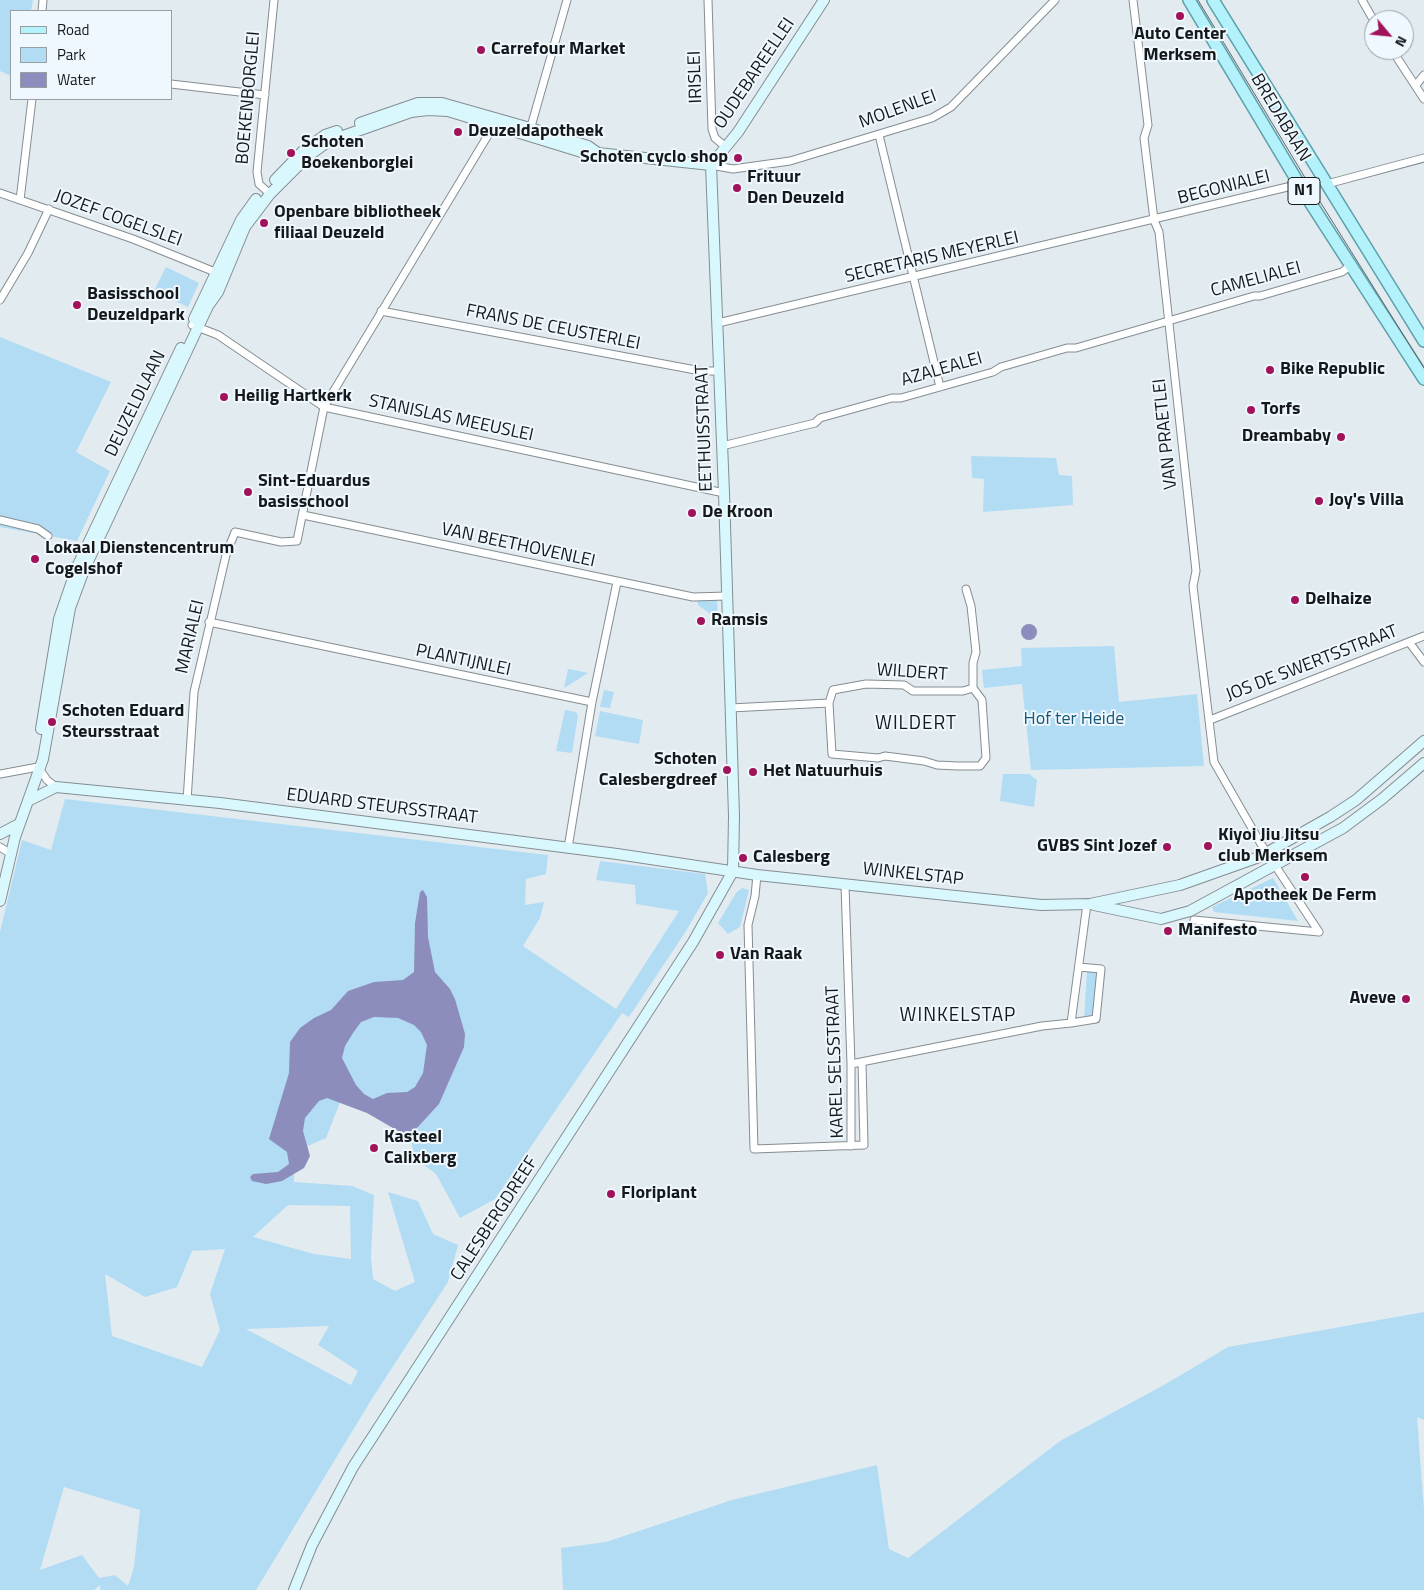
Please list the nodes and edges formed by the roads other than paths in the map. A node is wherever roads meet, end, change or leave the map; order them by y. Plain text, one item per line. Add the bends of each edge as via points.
1 (274, 0) edge
2 (567, 0) edge
3 (708, 0) edge
4 (824, 0) edge
5 (1055, 0) edge
6 (1133, 0) edge
7 (1189, 0) edge
8 (1213, 0) edge
9 (1399, 60) edge
10 (1424, 75) edge
11 (172, 84) edge
12 (1416, 85) junction
13 (265, 95) junction
14 (1424, 99) edge
15 (32, 100) edge
16 (496, 121) junction
17 (529, 132) junction
18 (879, 135) junction
19 (726, 147) junction
20 (1424, 158) edge
21 (711, 165) junction
22 (1300, 184) junction
23 (1327, 184) junction
24 (267, 191) junction
25 (0, 193) edge
26 (20, 200) junction
27 (49, 209) junction
28 (1154, 220) junction
29 (1350, 266) junction
30 (221, 274) junction
31 (914, 277) junction
32 (0, 300) edge
33 (381, 310) junction
34 (1168, 321) junction
35 (718, 324) junction
36 (195, 326) junction
37 (1424, 341) edge
38 (720, 371) junction
39 (1424, 379) edge
40 (940, 387) junction
41 (324, 407) junction
42 (722, 446) junction
43 (724, 492) junction
44 (304, 515) junction
45 (0, 520) edge
46 (48, 536) dead end
47 (617, 582) junction
48 (966, 589) dead end
49 (727, 596) junction
50 (209, 622) junction
51 (1424, 636) edge
52 (1409, 642) junction
53 (1424, 662) edge
54 (973, 688) junction
55 (592, 702) junction
56 (829, 704) junction
57 (730, 708) junction
58 (1210, 720) junction
59 (1424, 741) edge
60 (1424, 763) edge
61 (38, 767) junction
62 (0, 774) edge
63 (56, 787) junction
64 (28, 801) junction
65 (187, 801) junction
66 (19, 824) junction
67 (0, 834) edge
68 (0, 847) edge
69 (568, 848) junction
70 (1267, 852) junction
71 (11, 854) junction
72 (1276, 865) junction
73 (733, 871) junction
74 (757, 875) junction
75 (846, 885) junction
76 (0, 901) edge
77 (1088, 904) junction
78 (1194, 920) dead end
79 (1079, 967) junction
80 (1071, 1023) junction
81 (862, 1063) junction
82 (852, 1064) junction
83 (851, 1146) junction
84 (294, 1590) edge

1 - 13 street, BOEKENBORGLEI
2 - 17 street
3 - 19 street, IRISLEI via 712,129 715,138
4 - 19 street, OUDEBAREELLEI
5 - 18 street, MOLENLEI via 951,107 932,118
6 - 28 street, VAN PRAETLEI via 1148,125 1144,138
7 - 22 main road, BREDABAAN / N1
8 - 23 main road, BREDABAAN / N1
9 - 12 street
10 - 12 street
11 - 13 street
12 - 14 street
13 - 24 street, BOEKENBORGLEI via 258,172 259,184
15 - 26 street
16 - 17 street, DEUZELDLAAN
16 - 24 street, DEUZELDLAAN via 442,103 418,103 325,136 303,151
16 - 33 street, MARIALEI
17 - 21 street, DEUZELDLAAN via 588,154
18 - 21 street, MOLENLEI via 790,161 733,169
18 - 31 street
19 - 21 street, OUDEBAREELLEI
20 - 23 street
21 - 35 street, EETHUISSTRAAT
22 - 28 street, BEGONIALEI
22 - 29 main road, BREDABAAN / N1
23 - 37 main road, BREDABAAN / N1
24 - 30 street, DEUZELDLAAN via 241,220
25 - 26 street, JOZEF COGELSLEI
26 - 27 street, JOZEF COGELSLEI
27 - 30 street, JOZEF COGELSLEI
27 - 32 street
28 - 31 street, SECRETARIS MEYERLEI
28 - 34 street, VAN PRAETLEI via 1159,232
29 - 34 street, CAMELIALEI via 1333,275
29 - 39 main road, BREDABAAN / N1
30 - 36 street, DEUZELDLAAN
31 - 35 street, SECRETARIS MEYERLEI
31 - 40 street
33 - 38 street, FRANS DE CEUSTERLEI via 701,371
33 - 41 street, MARIALEI
34 - 40 street, AZALEALEI via 1000,367 993,372
34 - 58 street, VAN PRAETLEI via 1196,571 1193,586 1195,609 1205,702
35 - 38 street, EETHUISSTRAAT
36 - 41 street, STANISLAS MEEUSLEI via 218,336
36 - 61 street, DEUZELDLAAN via 82,556 59,620 60,639 42,759
38 - 42 street, EETHUISSTRAAT
40 - 42 street, AZALEALEI
41 - 43 street, STANISLAS MEEUSLEI
41 - 44 street, MARIALEI
42 - 43 street, EETHUISSTRAAT
43 - 49 street, EETHUISSTRAAT
44 - 47 street, VAN BEETHOVENLEI
44 - 50 street, MARIALEI via 297,541 281,542 235,532
45 - 46 street via 38,529
47 - 49 street, VAN BEETHOVENLEI via 693,597
47 - 55 street
48 - 54 street, WILDERT via 976,652
49 - 57 street, EETHUISSTRAAT
50 - 55 street, PLANTIJNLEI
50 - 65 street, MARIALEI via 194,692
51 - 52 street, JOS DE SWERTSSTRAAT
52 - 53 street
52 - 58 street, JOS DE SWERTSSTRAAT
54 - 56 street, WILDERT via 913,691 904,685 866,684 833,690
54 - 56 street, WILDERT via 982,700 986,758 980,766 832,754
55 - 69 street
56 - 57 street
57 - 73 street, EETHUISSTRAAT
58 - 70 street, VAN PRAETLEI via 1214,762
59 - 70 street, WINKELSTAP via 1356,800
60 - 72 street, WINKELSTAP via 1343,828
61 - 62 street
61 - 63 street via 46,780
61 - 64 street, DEUZELDLAAN
63 - 64 street
63 - 65 street, EDUARD STEURSSTRAAT
64 - 66 street, DEUZELDLAAN
65 - 69 street, EDUARD STEURSSTRAAT
66 - 67 street
66 - 71 street, DEUZELDLAAN
68 - 71 street
69 - 73 street, EDUARD STEURSSTRAAT
70 - 72 street, VAN PRAETLEI
70 - 77 street, WINKELSTAP via 1180,885
71 - 76 street, DEUZELDLAAN
72 - 77 street, WINKELSTAP via 1176,916 1161,919
72 - 78 street via 1319,932
73 - 74 street, WINKELSTAP
73 - 84 street, CALESBERGDREEF via 712,911 353,1467 312,1545
74 - 75 street, WINKELSTAP
74 - 83 street via 748,925 754,1149
75 - 77 street, WINKELSTAP via 1041,904
75 - 82 street, KAREL SELSSTRAAT
77 - 79 street
79 - 80 street
79 - 80 street via 1101,969 1096,1019
80 - 81 street via 1042,1026
81 - 82 street
81 - 83 street, KAREL SELSSTRAAT via 864,1145
82 - 83 street, KAREL SELSSTRAAT

